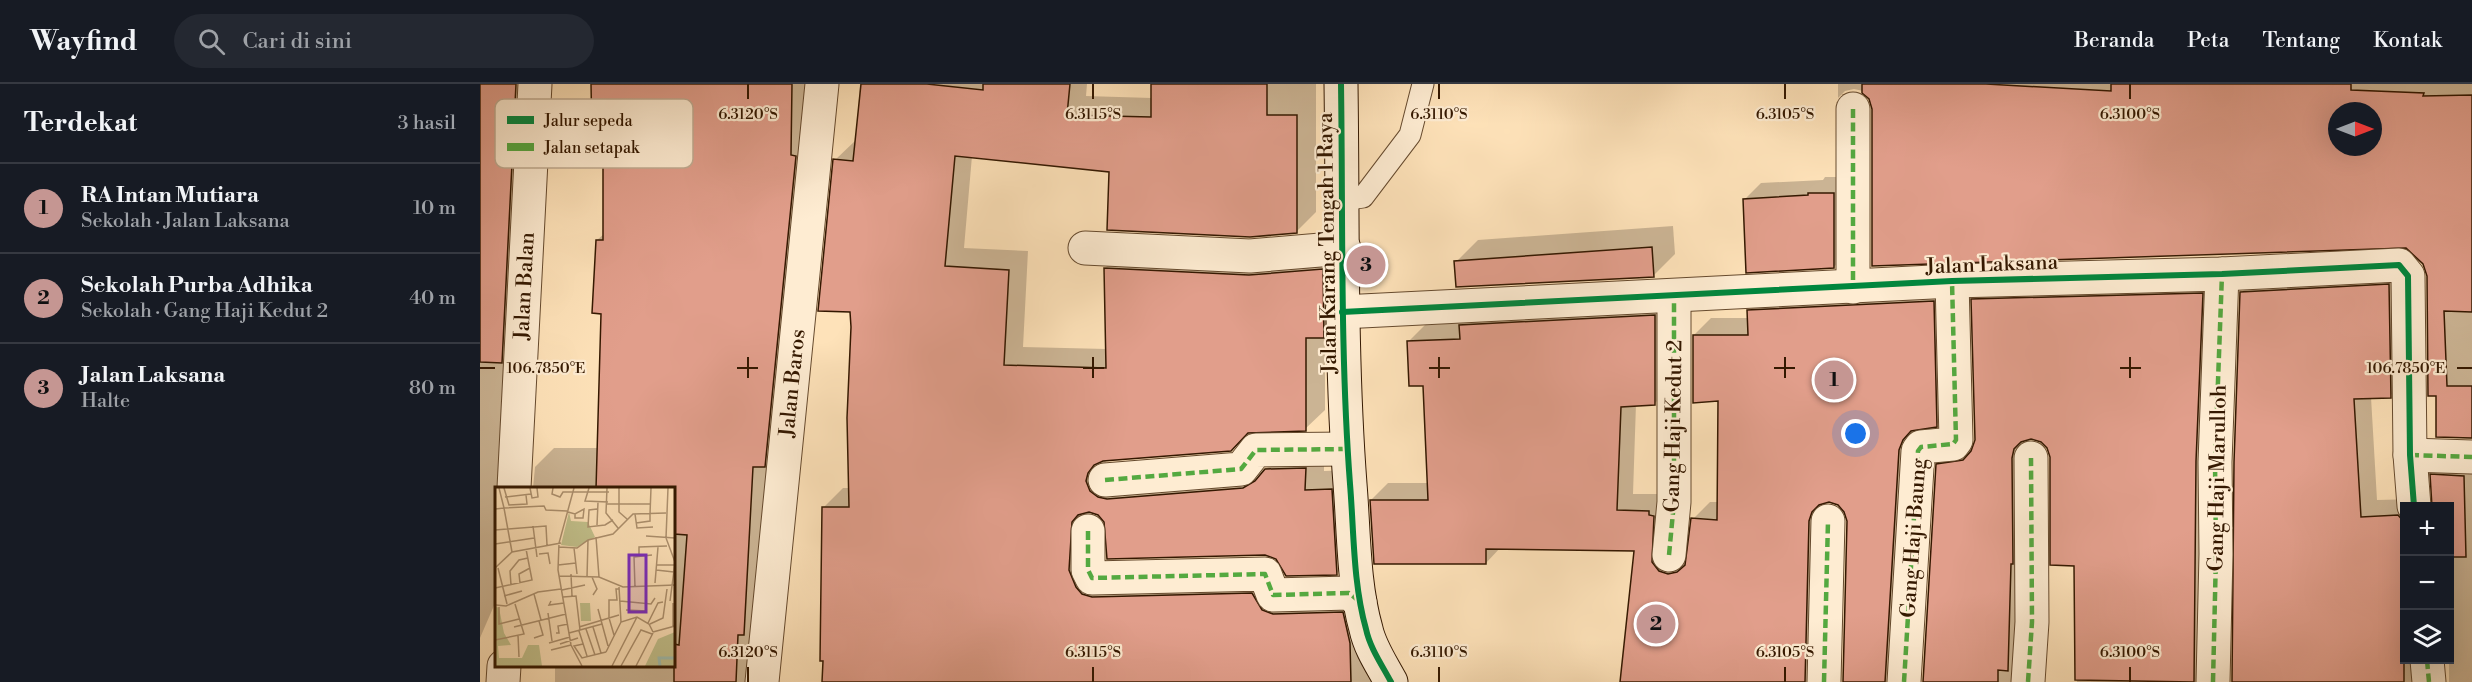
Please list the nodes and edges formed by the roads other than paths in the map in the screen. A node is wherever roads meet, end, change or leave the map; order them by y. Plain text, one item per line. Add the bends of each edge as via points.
1 (535, 84) edge
2 (822, 84) edge
3 (1341, 84) edge
4 (1423, 84) edge
5 (534, 99) edge
6 (1852, 109) dead end
7 (531, 168) edge
8 (1343, 200) junction
9 (1085, 248) dead end
10 (1344, 248) junction
11 (2222, 274) junction
12 (1952, 281) junction
13 (1852, 287) junction
14 (1674, 297) junction
15 (1342, 312) junction
16 (1347, 449) junction
17 (2410, 455) junction
18 (2472, 457) edge
19 (2031, 458) dead end
20 (1105, 480) dead end
21 (514, 487) edge
22 (2414, 502) edge
23 (1828, 521) dead end
24 (1088, 531) dead end
25 (1669, 555) dead end
26 (1360, 602) junction
27 (2427, 664) edge
28 (504, 667) edge
29 (503, 682) edge
30 (762, 682) edge
31 (1391, 682) edge
32 (1824, 682) edge
33 (1904, 682) edge
34 (2028, 682) edge
35 (2213, 682) edge
36 (2429, 682) edge

1 - 5 street, Jalan Balan
2 - 30 street, Jalan Baros
3 - 8 street, Jalan Karang Tengah 1 Raya
4 - 8 lane via 1410,135 1363,197
6 - 13 street
7 - 21 street, Jalan Balan
8 - 10 street, Jalan Karang Tengah 1 Raya
9 - 10 street via 1250,256
10 - 15 street, Jalan Karang Tengah 1 Raya
11 - 12 street, Jalan Laksana
11 - 17 street, Jalan Laksana via 2399,265 2404,268 2408,276
11 - 35 street, Gang Haji Marulloh
12 - 13 street, Jalan Laksana
12 - 33 street, Gang Haji Baung via 1956,440 1953,444 1921,447 1918,451
13 - 14 street, Jalan Laksana
14 - 15 street, Jalan Laksana
14 - 25 street, Gang Haji Kedut 2 via 1674,502
15 - 16 street, Jalan Karang Tengah 1 Raya
16 - 20 street via 1256,450 1241,469
16 - 26 street, Jalan Karang Tengah 1 Raya
17 - 18 street
17 - 22 street, Jalan Laksana
19 - 34 street via 2032,622
23 - 32 street
24 - 26 street via 1088,570 1092,578 1265,574 1273,595 1349,592
26 - 31 street, Jalan Karang Tengah 1 Raya via 1366,631
27 - 36 street
28 - 29 street

